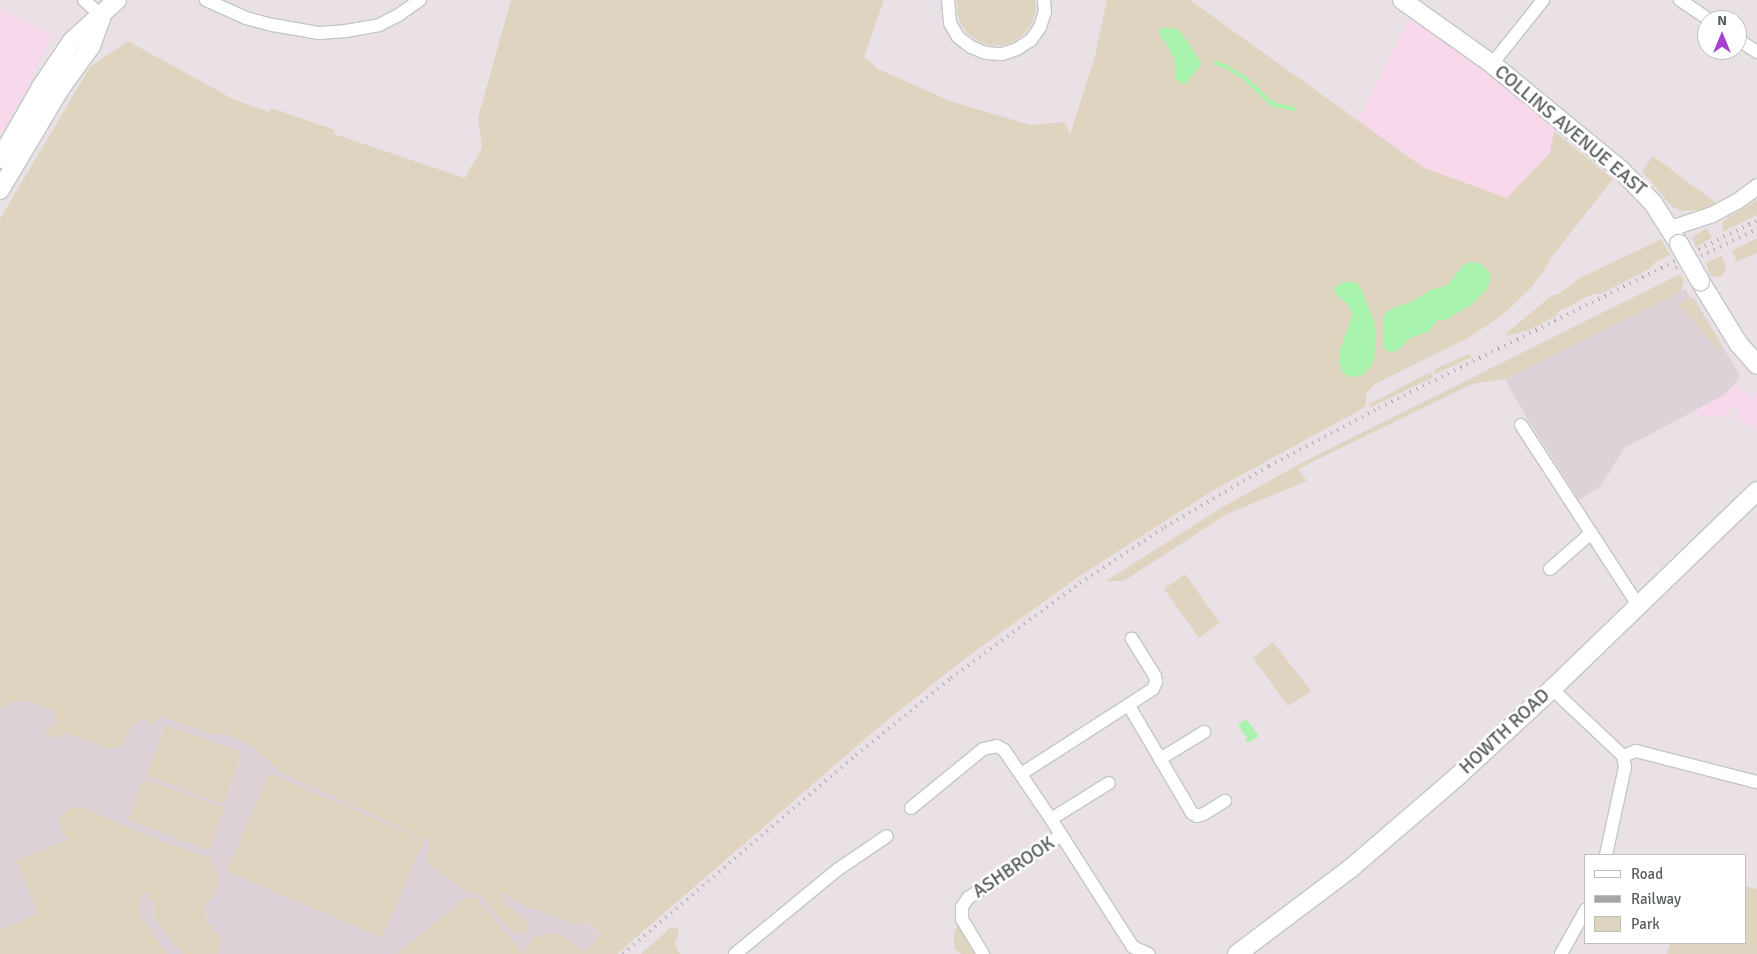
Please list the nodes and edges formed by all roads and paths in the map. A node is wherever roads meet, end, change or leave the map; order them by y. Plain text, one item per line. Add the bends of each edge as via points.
1 (84, 0) edge
2 (117, 0) edge
3 (206, 0) edge
4 (420, 0) edge
5 (948, 0) edge
6 (1044, 0) edge
7 (1402, 0) edge
8 (1543, 0) edge
9 (1680, 0) edge
10 (1697, 11) edge
11 (102, 16) junction
12 (1492, 64) junction
13 (0, 159) edge
14 (1757, 186) edge
15 (0, 190) edge
16 (1670, 228) junction
17 (1757, 365) edge
18 (1521, 424) dead end
19 (1757, 491) edge
20 (1591, 533) junction
21 (1550, 569) dead end
22 (1638, 605) junction
23 (1132, 639) dead end
24 (1552, 689) junction
25 (1129, 706) junction
26 (1204, 732) dead end
27 (1623, 756) junction
28 (1160, 759) junction
29 (1021, 774) junction
30 (1757, 782) edge
31 (1109, 783) dead end
32 (1225, 801) dead end
33 (911, 808) dead end
34 (1051, 819) junction
35 (1061, 835) junction
36 (886, 836) dead end
37 (1606, 854) edge
38 (1584, 913) edge
39 (1132, 951) edge
40 (734, 954) edge
41 (983, 954) edge
42 (1149, 954) edge
43 (1237, 954) edge
44 (1562, 954) edge

1 - 11 street
2 - 11 main road
3 - 4 street via 246,18 319,33 346,32 379,25
5 - 6 street via 950,23 958,37 986,53 1002,54 1030,40 1040,27 1045,12
7 - 12 main road, COLLINS AVENUE EAST
8 - 12 street
9 - 10 street
11 - 13 main road via 72,41
11 - 15 main road via 91,46 60,89
12 - 16 main road, COLLINS AVENUE EAST via 1631,178
14 - 16 street via 1712,214
16 - 17 main road, COLLINS AVENUE EAST, bridge via 1738,343
18 - 20 street
19 - 22 main road, HOWTH ROAD
20 - 21 street
20 - 22 street
22 - 24 main road, HOWTH ROAD
23 - 25 street via 1156,682 1153,689
24 - 27 street
24 - 43 main road, HOWTH ROAD via 1370,853
25 - 28 street
25 - 29 street
26 - 28 street
27 - 30 street via 1636,750
27 - 37 street via 1625,767
28 - 32 street via 1197,816
29 - 33 street, ASHBROOK via 1004,750 990,746
29 - 34 street, ASHBROOK
31 - 34 street, ASHBROOK
34 - 35 street, ASHBROOK
35 - 39 street, ASHBROOK
35 - 41 street, ASHBROOK via 968,898 962,908 962,919
36 - 40 street via 837,870
38 - 44 street
39 - 42 street, ASHBROOK

